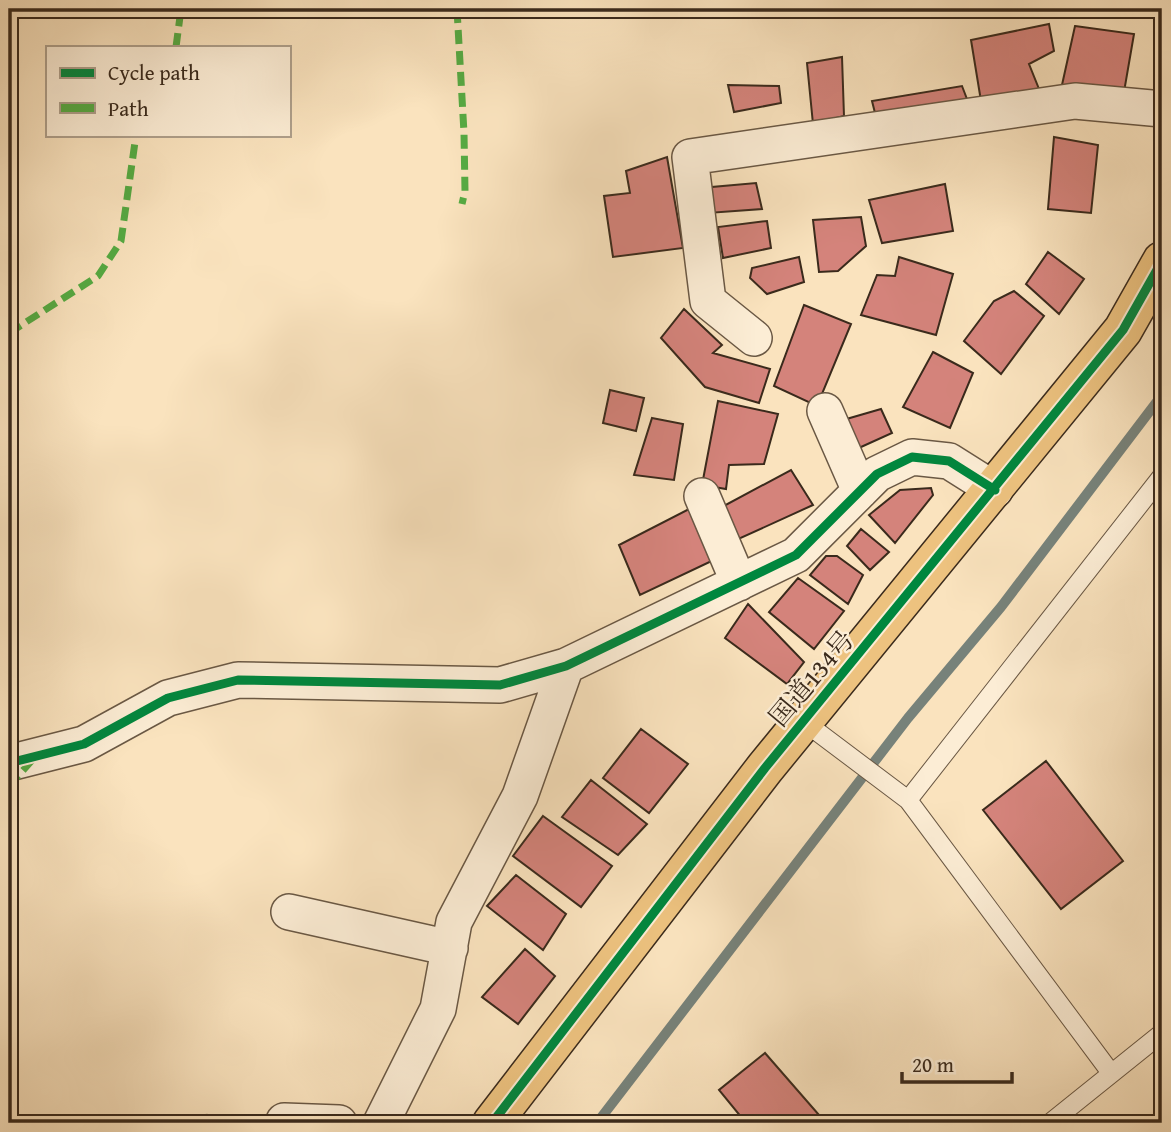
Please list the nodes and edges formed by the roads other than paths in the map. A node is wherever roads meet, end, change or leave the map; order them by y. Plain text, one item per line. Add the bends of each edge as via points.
1 (1162, 109) edge
2 (1162, 261) edge
3 (754, 338) dead end
4 (825, 411) dead end
5 (1162, 476) edge
6 (995, 490) junction
7 (860, 491) junction
8 (702, 496) dead end
9 (739, 583) junction
10 (566, 666) junction
11 (803, 721) junction
12 (9, 763) edge
13 (908, 800) junction
14 (289, 912) dead end
15 (450, 948) junction
16 (1162, 1032) edge
17 (1111, 1073) junction
18 (284, 1121) dead end
19 (339, 1123) edge
20 (381, 1123) edge
21 (492, 1123) edge
22 (1050, 1123) edge

1 - 3 street via 1075,102 690,157 708,301
2 - 6 highway, 国道134号 via 1123,330
4 - 7 street
5 - 13 lane
6 - 7 street via 949,461 912,457 877,474
6 - 11 highway, 国道134号
7 - 9 street via 796,555
8 - 9 street
9 - 10 street
10 - 12 street via 500,685 238,680 168,698 84,744
10 - 15 street via 520,796 454,922
11 - 13 lane
11 - 21 highway, 国道134号
13 - 17 lane
14 - 15 street
15 - 20 street via 438,1009
16 - 17 lane
17 - 22 lane
18 - 19 street

